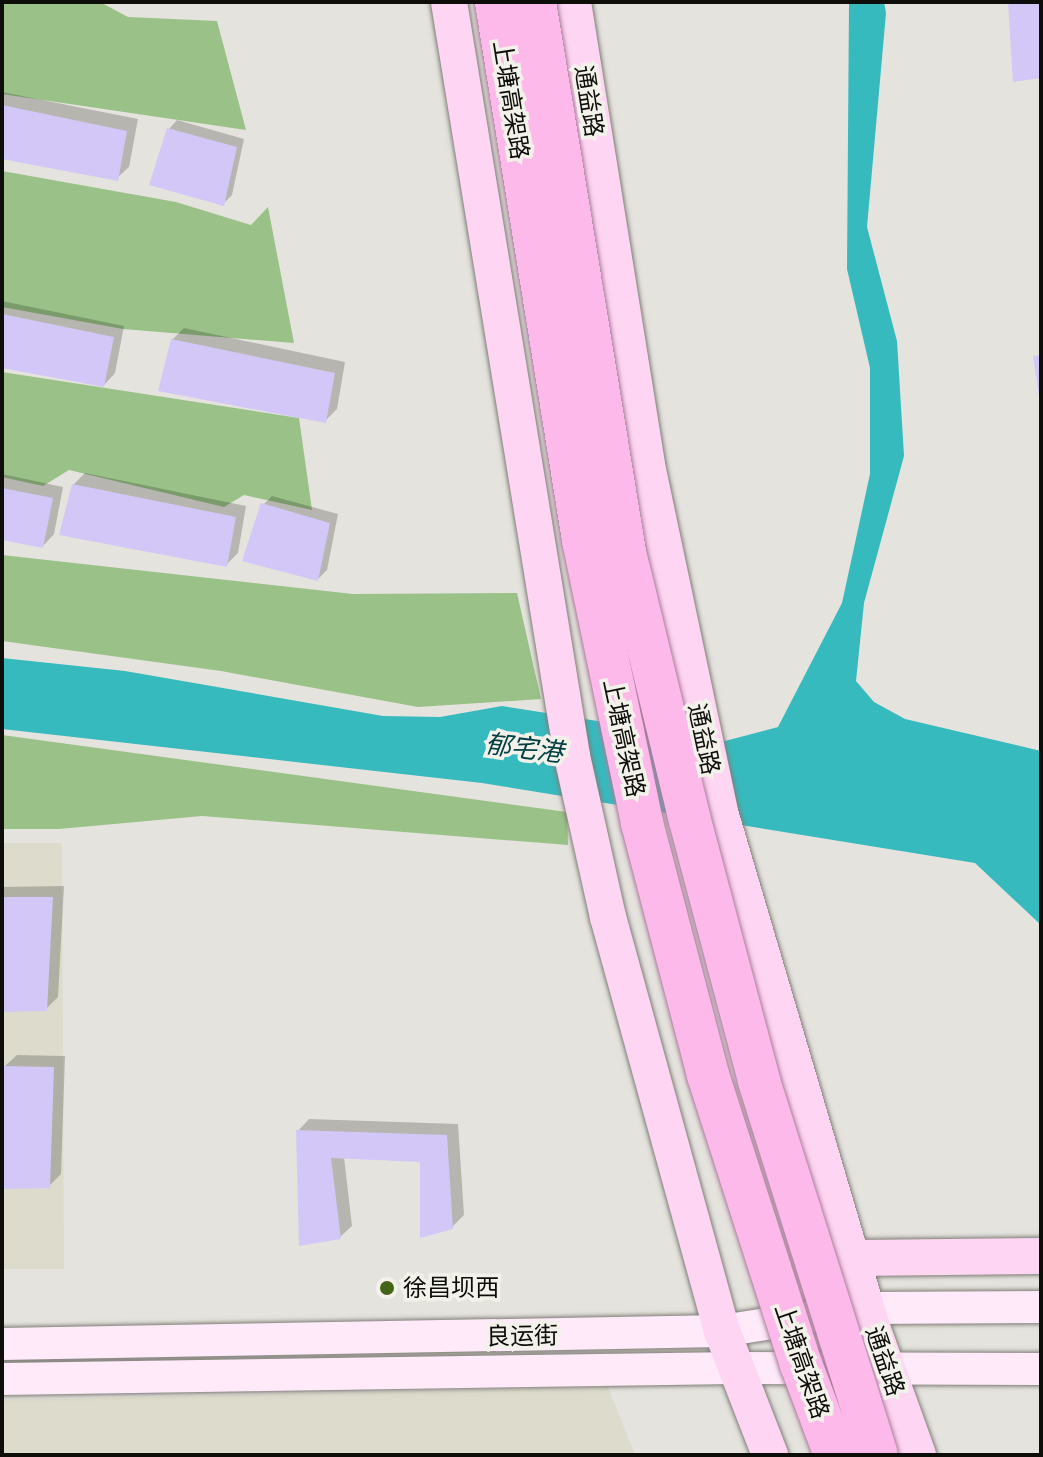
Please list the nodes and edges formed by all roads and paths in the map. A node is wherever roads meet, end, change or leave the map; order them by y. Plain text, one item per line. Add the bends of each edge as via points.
1 (449, 2) edge
2 (496, 2) edge
3 (535, 2) edge
4 (573, 2) edge
5 (1041, 1256) edge
6 (851, 1258) junction
7 (1041, 1307) edge
8 (867, 1308) junction
9 (722, 1331) junction
10 (2, 1344) edge
11 (887, 1367) junction
12 (736, 1368) junction
13 (1041, 1369) edge
14 (2, 1379) edge
15 (770, 1455) edge
16 (835, 1455) edge
17 (877, 1455) edge
18 (918, 1455) edge

1 - 9 main road via 572,756 608,917
2 - 16 highway, 上塘高架路, bridge via 583,540 642,823 708,1075
3 - 17 highway, 上塘高架路, bridge via 625,552 759,1081
4 - 6 main road, 通益路 via 647,465 720,812
5 - 6 main road
6 - 8 main road, 通益路
7 - 8 main road, 良运街
8 - 9 main road, 良运街
8 - 11 main road, 通益路
9 - 10 main road, 良运街
9 - 12 main road
11 - 12 main road, 良运街
11 - 13 main road, 良运街
11 - 18 main road, 通益路
12 - 14 main road, 良运街
12 - 15 main road

